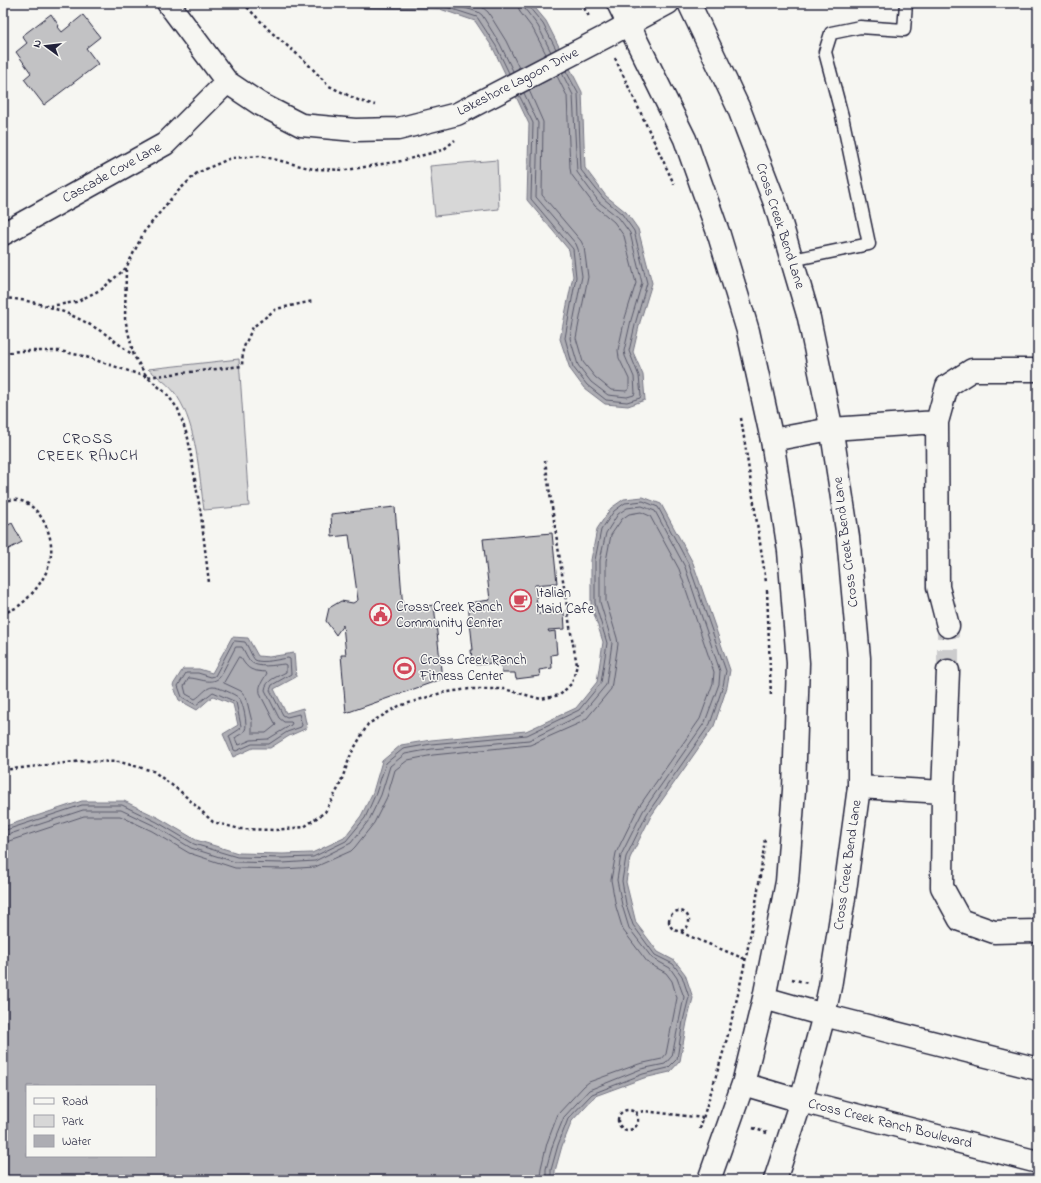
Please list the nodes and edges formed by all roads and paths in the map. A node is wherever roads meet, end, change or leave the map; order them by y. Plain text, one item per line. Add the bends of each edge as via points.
1 (168, 3) edge
2 (244, 3) edge
3 (581, 3) edge
4 (618, 3) edge
5 (668, 3) edge
6 (689, 3) edge
7 (906, 3) edge
8 (629, 24) junction
9 (598, 41) junction
10 (227, 82) junction
11 (380, 106) dead end
12 (457, 138) dead end
13 (676, 187) dead end
14 (3, 234) edge
15 (792, 260) junction
16 (126, 268) junction
17 (3, 298) edge
18 (313, 301) dead end
19 (50, 306) junction
20 (3, 353) edge
21 (134, 356) junction
22 (1038, 370) edge
23 (147, 376) junction
24 (740, 412) dead end
25 (937, 422) junction
26 (831, 429) junction
27 (772, 440) junction
28 (545, 461) dead end
29 (3, 502) edge
30 (9, 552) dead end
31 (3, 553) edge
32 (209, 583) dead end
33 (3, 614) edge
34 (948, 626) tunnel mouth
35 (948, 671) tunnel mouth
36 (772, 697) dead end
37 (3, 770) edge
38 (859, 787) junction
39 (943, 792) junction
40 (766, 832) dead end
41 (1038, 931) edge
42 (681, 932) junction
43 (745, 959) junction
44 (743, 969) junction
45 (768, 975) junction
46 (830, 987) junction
47 (764, 998) junction
48 (824, 1015) junction
49 (1038, 1069) edge
50 (743, 1084) junction
51 (801, 1101) junction
52 (705, 1112) junction
53 (635, 1113) junction
54 (703, 1118) junction
55 (730, 1120) junction
56 (699, 1132) dead end
57 (788, 1140) junction
58 (1038, 1162) edge
59 (709, 1180) edge
60 (775, 1180) edge

1 - 10 main road, Lakeshore Lagoon Drive
2 - 11 path via 329,86 360,101
3 - 9 path via 592,22
4 - 8 main road
5 - 8 main road, Lakeshore Lagoon Drive
6 - 15 main road, Cross Creek Bend Lane via 739,109 775,203
7 - 15 lane via 904,30 860,28 831,32 825,52 842,116 869,244
8 - 9 main road, Lakeshore Lagoon Drive
8 - 27 main road via 685,140 720,235 748,331
9 - 10 main road, Lakeshore Lagoon Drive via 456,114 398,129 354,130 301,125 260,104
9 - 13 path via 615,57
10 - 14 main road, Cascade Cove Lane via 165,144
12 - 16 path via 442,150 401,161 346,170 313,169 261,156 231,158 197,173 174,196 144,232
15 - 26 main road, Cross Creek Bend Lane via 809,318
16 - 19 path via 102,289 76,302
16 - 21 path via 125,319
17 - 19 path
18 - 23 path via 276,308 252,327 243,348 242,366
19 - 21 path via 99,330
20 - 23 path via 60,350
21 - 23 path
22 - 25 main road via 972,370 947,386
23 - 32 path via 166,393 178,409 188,438
24 - 36 path via 766,584
25 - 26 main road
25 - 34 main road via 938,587
26 - 27 main road
26 - 38 main road, Cross Creek Bend Lane via 848,537 858,658
27 - 45 main road via 789,551 798,663 794,790 786,882
28 - 37 path via 577,664 572,683 560,695 541,699 504,689 469,689 442,693 399,706 368,724 351,754 339,787 325,812 304,827 275,830 240,829 213,822 181,792 153,771 120,762 83,761
29 - 33 path via 10,499 28,504 42,518 51,542 47,570 38,586 19,606
30 - 31 path
35 - 39 main road
38 - 39 main road
38 - 46 main road, Cross Creek Bend Lane
39 - 41 main road via 942,887 960,920 994,932
40 - 43 path
42 - 42 path via 688,927 689,918 684,912 676,911 670,915 669,923 673,930
42 - 43 path
43 - 44 path
44 - 45 path
44 - 52 path via 726,1041
45 - 46 path
45 - 47 main road
46 - 48 main road, Cross Creek Bend Lane
47 - 48 main road
47 - 50 main road
48 - 49 main road
48 - 51 main road, Cross Creek Bend Lane
50 - 51 main road, Cross Creek Ranch Boulevard
50 - 55 main road
51 - 57 main road, Cross Creek Bend Lane
51 - 58 main road, Cross Creek Ranch Boulevard
52 - 54 path
52 - 55 path
53 - 53 path via 628,1110 621,1113 618,1120 621,1128 632,1130 636,1127 638,1120
53 - 54 path via 644,1111
54 - 56 path
55 - 57 path
55 - 59 main road
57 - 60 main road, Cross Creek Bend Lane

